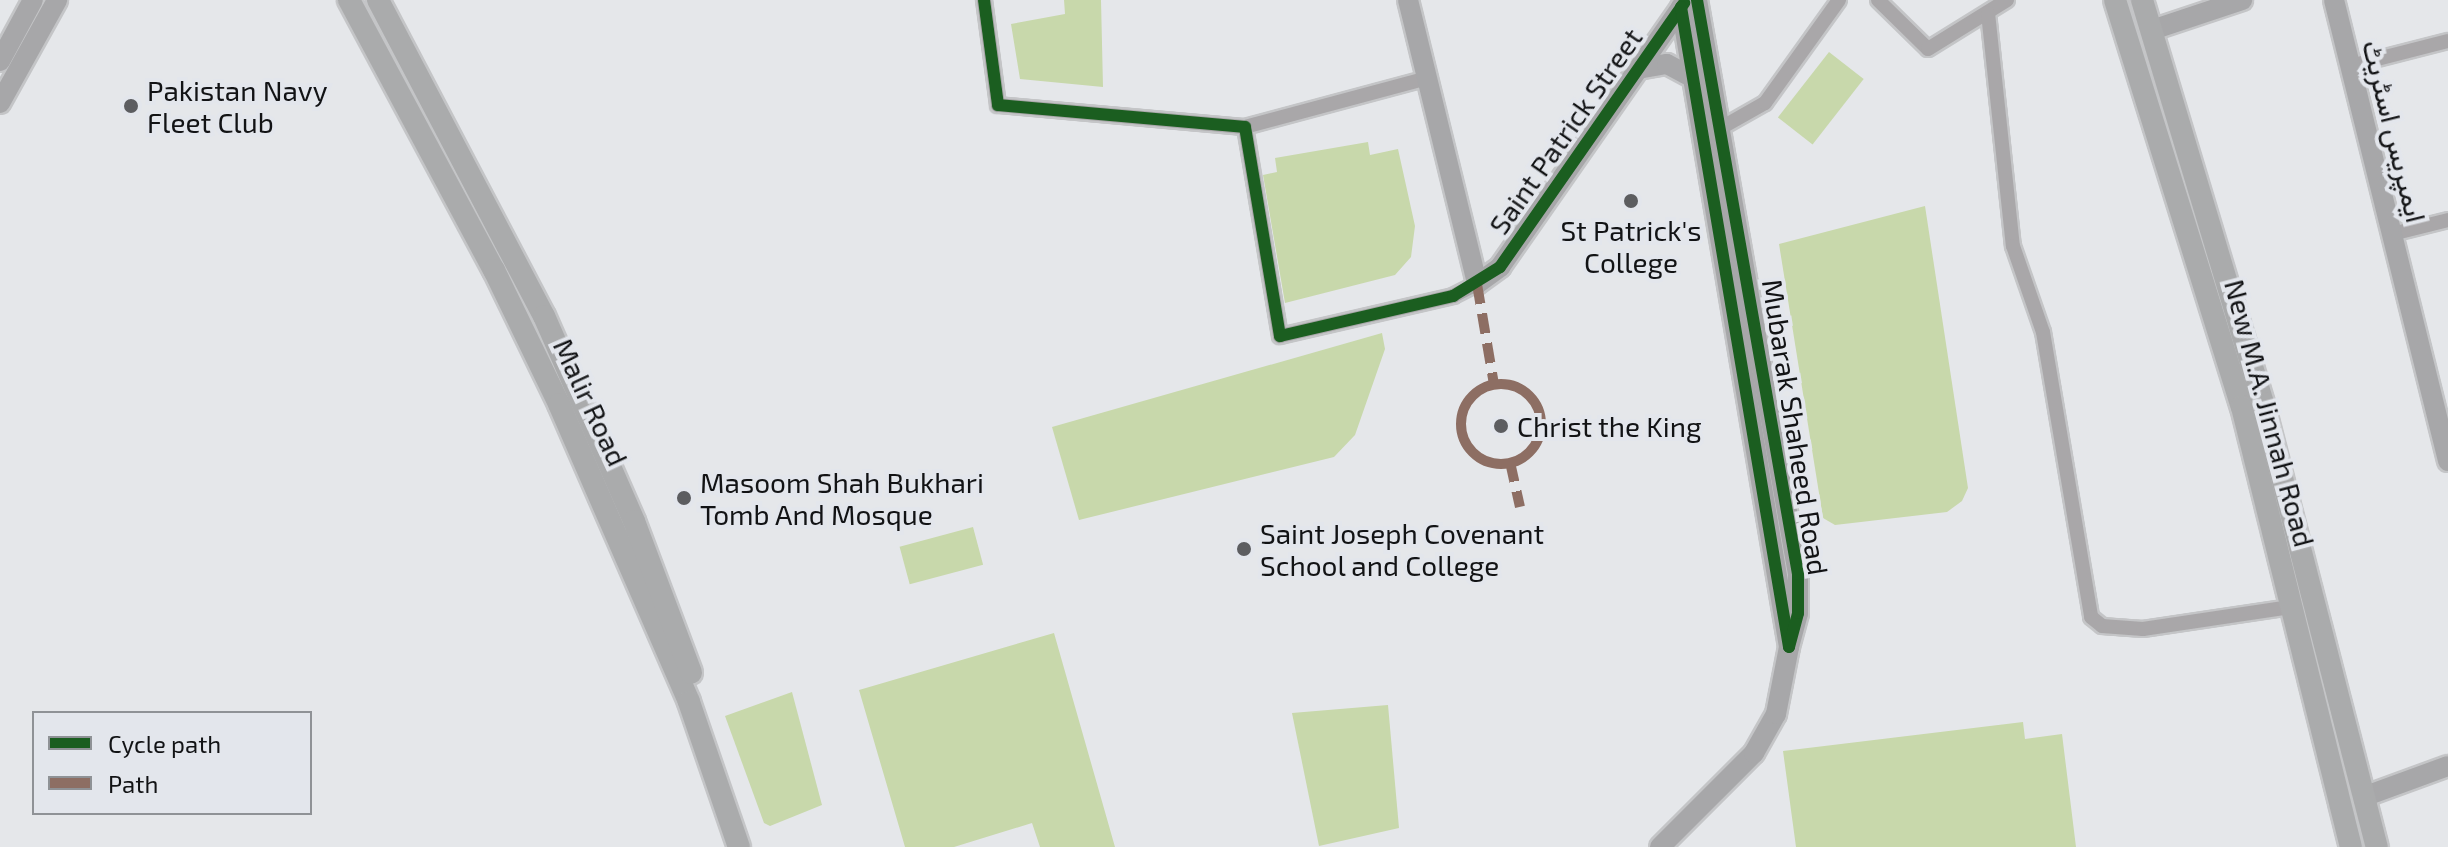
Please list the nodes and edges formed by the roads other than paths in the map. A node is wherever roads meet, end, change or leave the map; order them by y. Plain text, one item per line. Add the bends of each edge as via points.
1 (33, 0) edge
2 (57, 0) edge
3 (349, 0) edge
4 (378, 0) edge
5 (984, 0) edge
6 (1408, 0) edge
7 (1839, 0) edge
8 (1878, 0) edge
9 (2007, 0) edge
10 (2115, 0) edge
11 (2142, 0) edge
12 (2242, 0) edge
13 (2334, 0) edge
14 (1688, 2) edge
15 (1988, 13) junction
16 (2152, 30) junction
17 (2448, 42) edge
18 (0, 61) edge
19 (2350, 66) junction
20 (1638, 69) junction
21 (1693, 78) junction
22 (1424, 79) junction
23 (0, 103) edge
24 (1245, 127) junction
25 (1714, 132) junction
26 (2448, 220) edge
27 (2392, 234) junction
28 (1477, 284) junction
29 (2447, 451) edge
30 (2290, 607) junction
31 (2448, 766) edge
32 (2366, 796) junction
33 (1671, 843) edge
34 (739, 847) edge
35 (755, 847) edge
36 (2351, 847) edge
37 (2377, 847) edge

1 - 18 street
2 - 23 street
3 - 34 main road, Malir Road via 494,270 572,431 689,702
4 - 35 main road, Malir Road via 544,316 634,521
5 - 24 street via 998,105
6 - 22 street
7 - 25 street via 1765,103
8 - 15 street via 1928,49
9 - 15 street
10 - 30 main road, New M.A. Jinnah Road via 2242,407
11 - 16 main road, New M.A. Jinnah Road
12 - 16 street
13 - 19 street, ایمپریس اسٹریٹ
14 - 20 street, Saint Patrick Street
14 - 21 street, Mubarak Shaheed Road
14 - 25 street, Mubarak Shaheed Road
15 - 30 street via 2013,246 2043,332 2091,617 2102,626 2143,629
16 - 32 main road, New M.A. Jinnah Road via 2263,404
17 - 19 street
19 - 27 street, ایمپریس اسٹریٹ
20 - 21 street via 1667,64
20 - 28 street, Saint Patrick Street via 1500,267
21 - 25 street, Mubarak Shaheed Road
22 - 24 street
22 - 28 street
24 - 28 street via 1280,336 1453,296
25 - 33 street, Mubarak Shaheed Road via 1798,574 1798,613 1776,714 1754,753
26 - 27 street
27 - 29 street, ایمپریس اسٹریٹ
30 - 36 main road, New M.A. Jinnah Road
31 - 32 street
32 - 37 main road, New M.A. Jinnah Road

